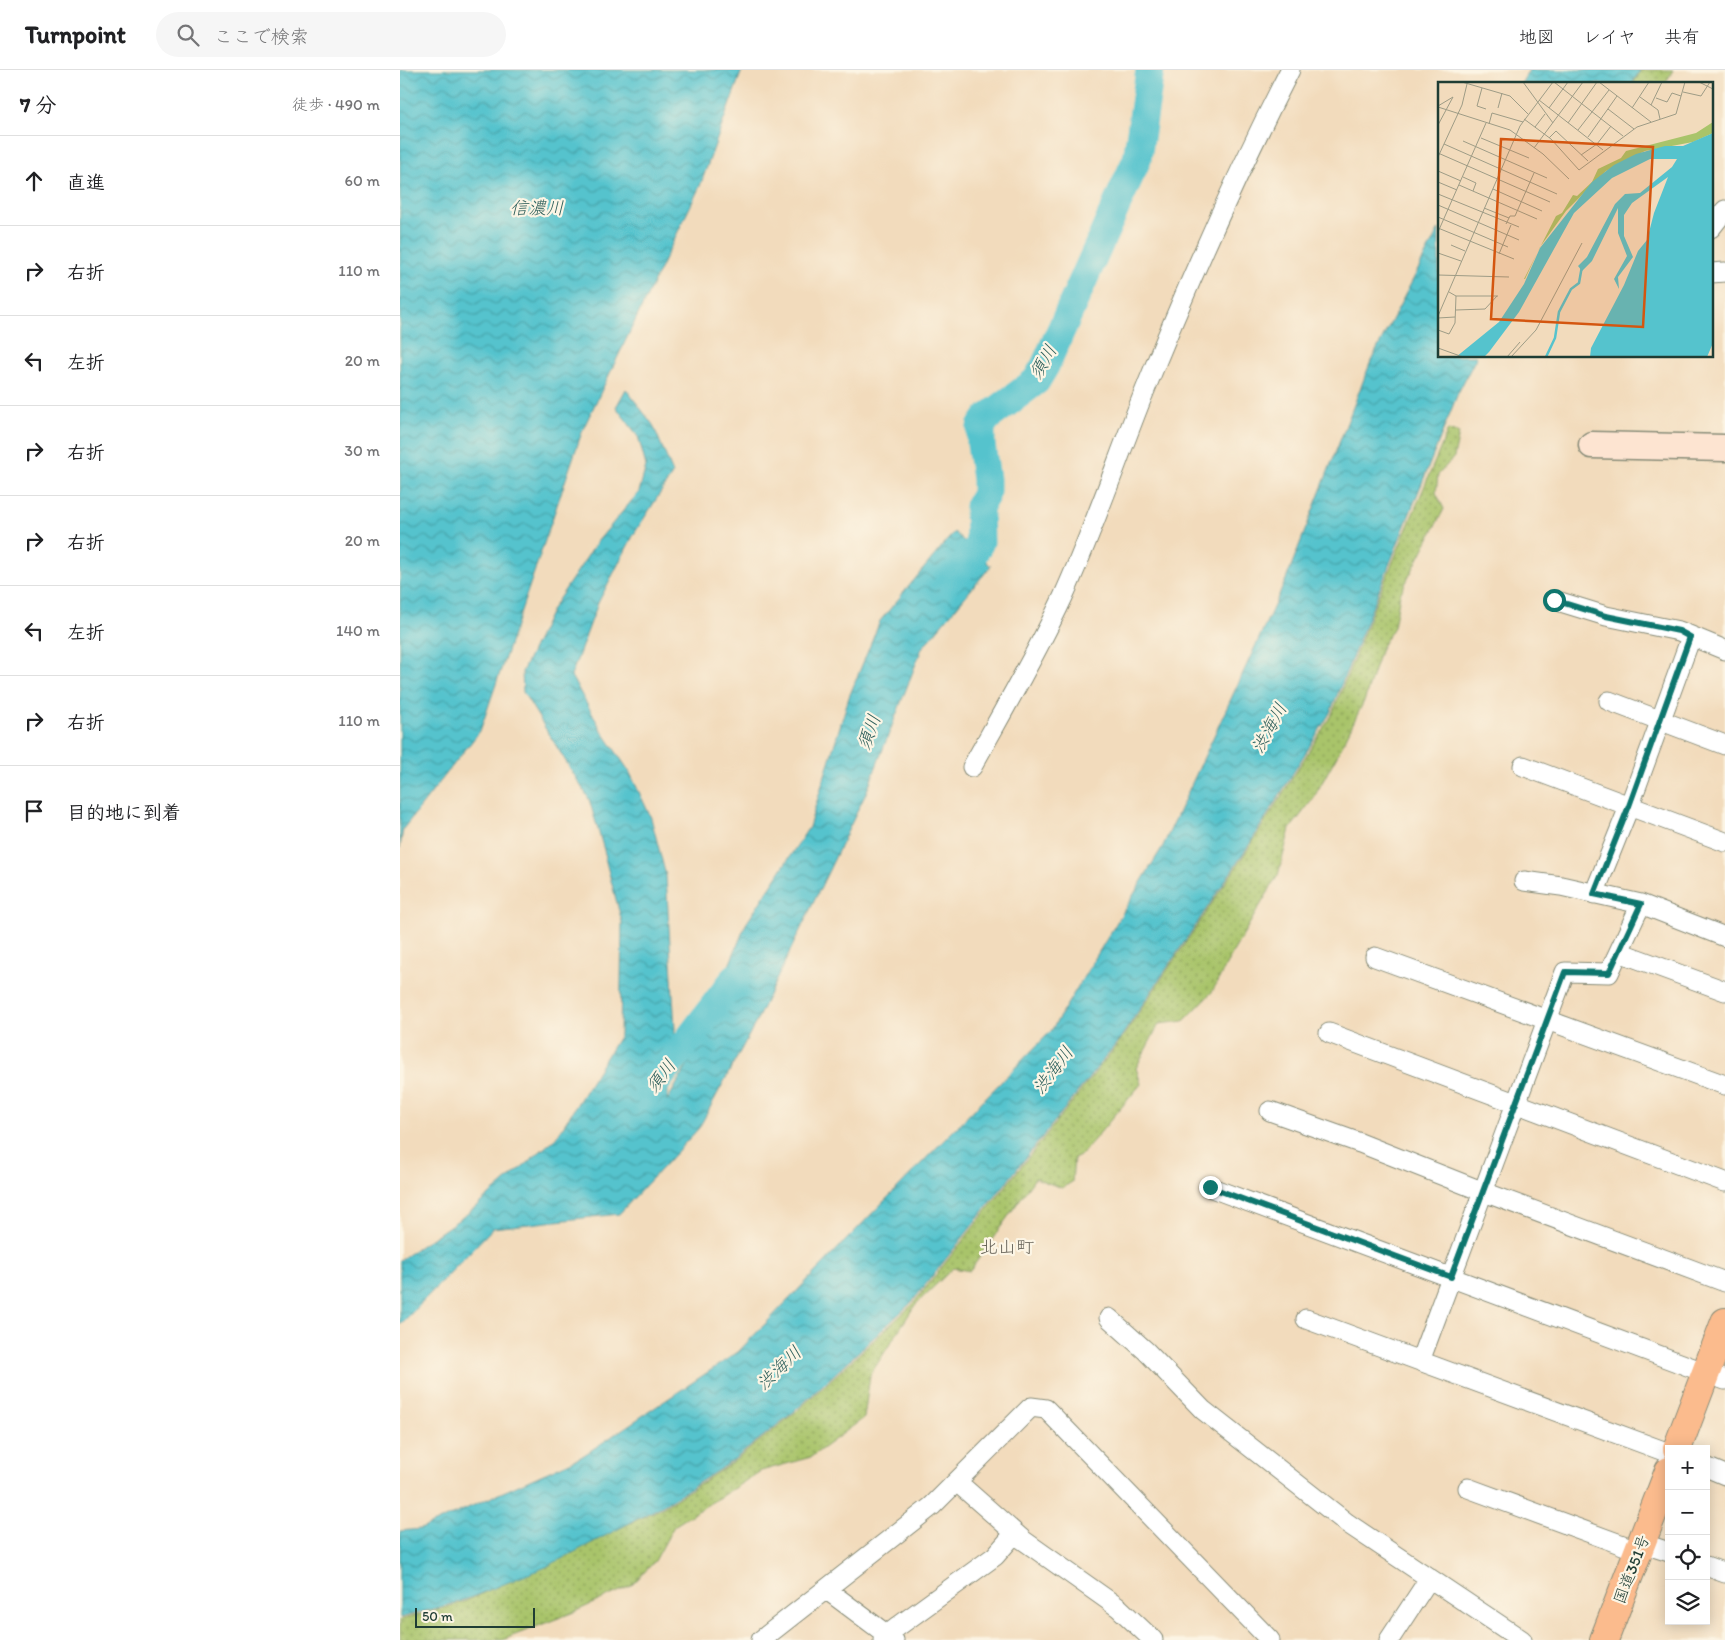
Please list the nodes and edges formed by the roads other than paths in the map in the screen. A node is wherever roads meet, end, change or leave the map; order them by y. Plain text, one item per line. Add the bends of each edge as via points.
1 (1290, 70) edge
2 (1725, 210) edge
3 (1712, 227) edge
4 (1725, 272) edge
5 (1712, 273) edge
6 (1592, 445) dead end
7 (1725, 448) edge
8 (1554, 600) dead end
9 (1690, 637) junction
10 (1725, 650) edge
11 (1609, 701) dead end
12 (1661, 721) junction
13 (1725, 745) edge
14 (1523, 766) dead end
15 (972, 767) dead end
16 (1629, 806) junction
17 (1725, 842) edge
18 (1524, 881) dead end
19 (1594, 894) junction
20 (1641, 904) junction
21 (1725, 936) edge
22 (1619, 952) junction
23 (1375, 957) dead end
24 (1725, 991) edge
25 (1546, 1019) junction
26 (1329, 1033) dead end
27 (1725, 1085) edge
28 (1516, 1102) junction
29 (1270, 1111) dead end
30 (1725, 1182) edge
31 (1210, 1187) dead end
32 (1484, 1192) junction
33 (1451, 1277) junction
34 (1725, 1282) edge
35 (1109, 1318) dead end
36 (1306, 1319) dead end
37 (1725, 1322) edge
38 (1420, 1361) junction
39 (1715, 1377) edge
40 (1679, 1445) edge
41 (1665, 1452) edge
42 (1710, 1469) edge
43 (1725, 1475) edge
44 (1665, 1481) edge
45 (957, 1482) junction
46 (1468, 1488) dead end
47 (1015, 1533) junction
48 (1641, 1543) junction
49 (1665, 1551) edge
50 (1710, 1567) edge
51 (1725, 1573) edge
52 (1429, 1579) junction
53 (827, 1590) junction
54 (888, 1638) edge
55 (761, 1640) edge
56 (1152, 1640) edge
57 (1270, 1640) edge
58 (1389, 1640) edge
59 (1522, 1640) edge
60 (1604, 1640) edge

1 - 15 street via 1195,273 1063,598
2 - 3 street
4 - 5 street
6 - 7 street
8 - 9 street via 1606,616 1679,631
9 - 10 street
9 - 12 street
11 - 12 street
12 - 13 street
12 - 16 street
14 - 16 street
16 - 17 street
16 - 19 street
18 - 19 street
19 - 20 street
20 - 21 street
20 - 22 street
22 - 24 street
22 - 25 street via 1609,973 1565,972
23 - 25 street
25 - 27 street
25 - 28 street
26 - 28 street
28 - 30 street
28 - 32 street
29 - 32 street
31 - 33 street
32 - 33 street
32 - 34 street
33 - 38 street
33 - 39 street
35 - 52 street via 1203,1410 1347,1523
36 - 38 street
37 - 39 highway
38 - 41 street
39 - 40 highway
42 - 43 street
44 - 48 highway, 国道351号
45 - 47 street
45 - 53 street
45 - 57 street via 1031,1407 1046,1409
46 - 48 street via 1631,1548
47 - 54 street via 996,1556
47 - 56 street via 1119,1608
48 - 49 street
48 - 60 highway, 国道351号
50 - 51 street
52 - 58 street
52 - 59 street
53 - 54 street
53 - 55 street

